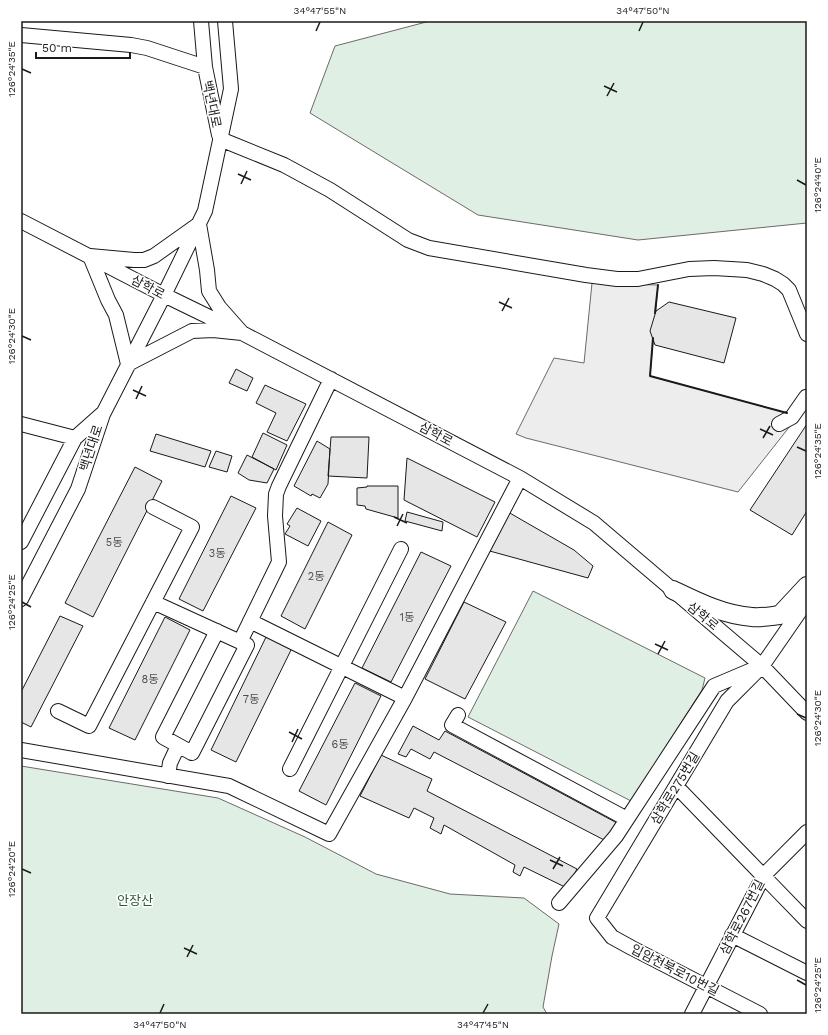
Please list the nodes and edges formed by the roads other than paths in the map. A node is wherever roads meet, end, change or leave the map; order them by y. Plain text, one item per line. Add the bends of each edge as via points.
1 (201, 21) edge
2 (224, 21) edge
3 (21, 35) edge
4 (205, 67) junction
5 (220, 139) junction
6 (21, 221) edge
7 (200, 224) junction
8 (90, 256) junction
9 (164, 295) junction
10 (242, 333) junction
11 (807, 334) edge
12 (128, 364) junction
13 (331, 379) junction
14 (807, 398) edge
15 (103, 414) junction
16 (21, 424) edge
17 (779, 424) dead end
18 (75, 438) junction
19 (520, 478) junction
20 (153, 507) dead end
21 (21, 542) edge
22 (401, 549) dead end
23 (807, 586) edge
24 (673, 590) junction
25 (21, 599) edge
26 (807, 601) edge
27 (153, 602) junction
28 (250, 622) junction
29 (217, 631) junction
30 (240, 642) junction
31 (342, 666) junction
32 (762, 666) junction
33 (405, 698) junction
34 (58, 711) dead end
35 (807, 713) edge
36 (458, 715) dead end
37 (178, 746) junction
38 (21, 750) edge
39 (290, 770) dead end
40 (168, 776) junction
41 (676, 786) junction
42 (627, 819) junction
43 (807, 832) edge
44 (764, 875) junction
45 (559, 903) dead end
46 (597, 918) joint
47 (807, 921) edge
48 (732, 936) junction
49 (807, 973) edge
50 (706, 986) junction
51 (692, 1014) edge
52 (760, 1014) edge

1 - 4 street, 백년대로
2 - 5 street, 백년대로 via 231,89
3 - 4 street via 131,45
4 - 5 street, 백년대로
5 - 7 street
5 - 11 street via 284,165 330,190 408,240 429,248 617,279 638,279 689,269 714,268 747,270 763,274 775,279 789,290
6 - 8 street, 삼학로
7 - 8 street via 154,256 144,260
7 - 9 street
7 - 10 street via 209,291 219,307
8 - 9 street, 삼학로
8 - 12 street via 116,315
9 - 10 street, 삼학로
9 - 12 street
10 - 12 street via 192,330
10 - 13 street, 삼학로
12 - 15 street
13 - 19 street, 삼학로
13 - 28 street via 276,494 279,562
14 - 17 street via 792,417
15 - 18 street, 백년대로
15 - 25 street, 백년대로 via 78,489
16 - 18 street
18 - 21 street, 백년대로
19 - 24 street, 삼학로 via 594,523
19 - 33 street
20 - 27 street via 192,527
22 - 31 street
23 - 24 main road via 780,615 753,617 704,605
24 - 32 street, 삼학로
26 - 32 street, 삼학로275번길
27 - 29 street
27 - 34 street via 88,726
28 - 30 street
28 - 31 street
29 - 30 street
29 - 37 street via 163,738
30 - 37 street via 247,645 192,754
31 - 33 street
31 - 39 street
32 - 35 street, 삼학로
32 - 41 street, 삼학로275번길 via 727,701
32 - 42 street via 714,686
33 - 40 street via 329,834 229,786
36 - 42 street via 452,726
37 - 40 street via 170,763
38 - 40 street
41 - 44 street
41 - 46 street, 삼학로275번길
42 - 45 street via 616,836
43 - 44 street, 삼학로267번길
44 - 47 street
44 - 48 street, 삼학로267번길
46 - 50 street, 입암천북로10번길 via 612,936
48 - 49 street
48 - 50 street, 삼학로267번길
50 - 51 street, 삼학로267번길
50 - 52 street, 입암천북로10번길

